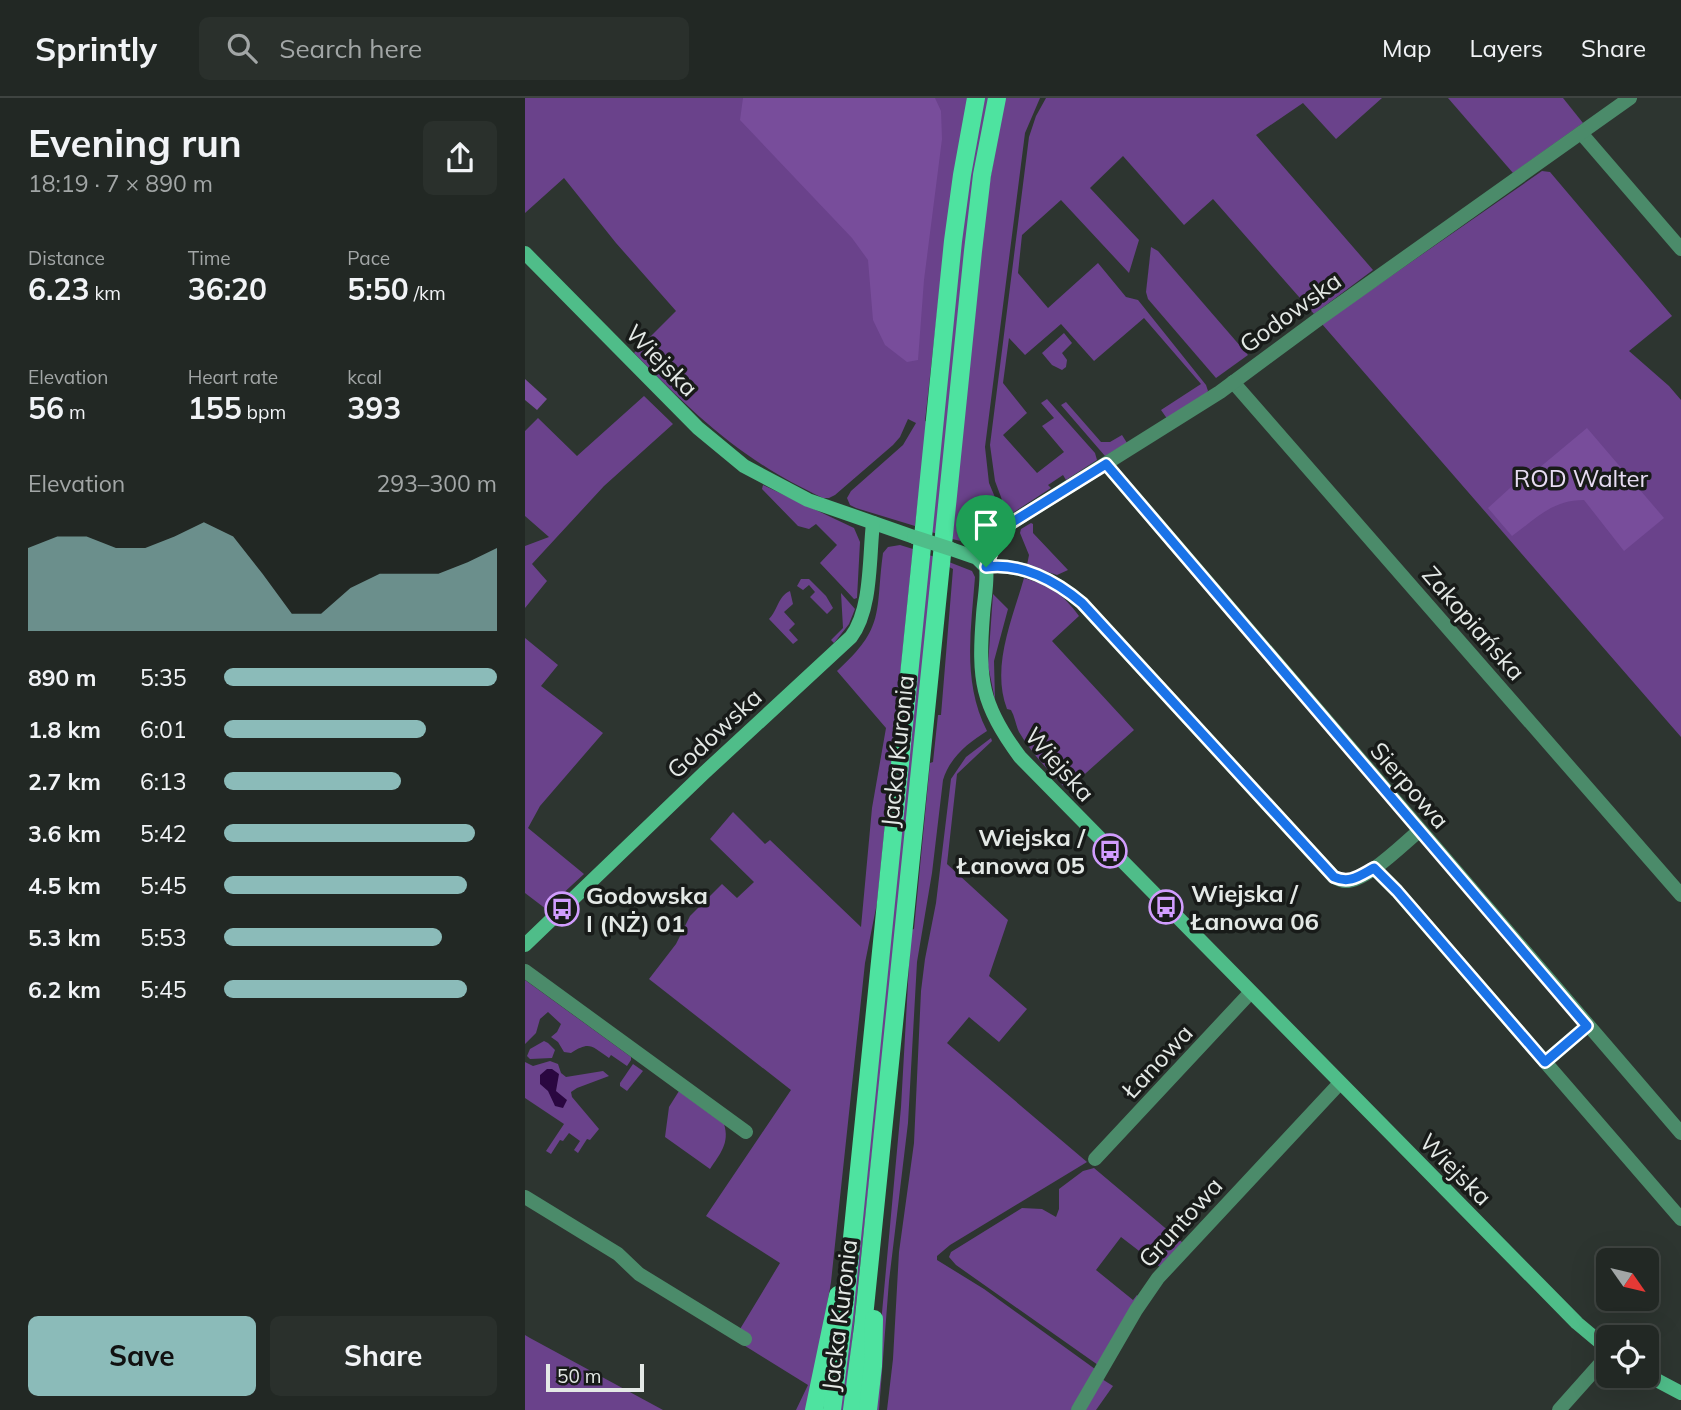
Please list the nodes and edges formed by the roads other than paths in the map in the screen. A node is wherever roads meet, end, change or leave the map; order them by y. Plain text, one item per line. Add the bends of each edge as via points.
1 (977, 98) edge
2 (997, 98) edge
3 (1630, 98) edge
4 (1581, 133) junction
5 (1681, 249) edge
6 (525, 253) edge
7 (1233, 382) junction
8 (1106, 464) junction
9 (873, 523) junction
10 (986, 567) junction
11 (1419, 831) junction
12 (1374, 868) junction
13 (1681, 895) edge
14 (525, 945) edge
15 (525, 971) edge
16 (1250, 993) junction
17 (1587, 1026) junction
18 (1545, 1062) junction
19 (1339, 1084) junction
20 (746, 1132) dead end
21 (1681, 1133) edge
22 (1095, 1158) dead end
23 (525, 1197) edge
24 (1681, 1219) edge
25 (850, 1262) junction
26 (869, 1268) junction
27 (745, 1339) dead end
28 (1596, 1339) edge
29 (1596, 1368) edge
30 (1659, 1381) edge
31 (1681, 1393) edge
32 (814, 1410) edge
33 (832, 1410) edge
34 (852, 1410) edge
35 (868, 1410) edge
36 (1077, 1410) edge
37 (1559, 1410) edge

1 - 25 main road, Jacka Kuronia via 953,242
2 - 26 main road, Jacka Kuronia via 970,277
3 - 4 street, Godowska
4 - 5 street
4 - 7 street, Godowska
6 - 9 street, Wiejska via 714,443 795,494
7 - 8 street, Godowska
7 - 13 street, Zakopiańska
8 - 10 street, Godowska via 1011,523 995,544
8 - 11 street, Sierpowa
9 - 10 street, Wiejska, bridge via 978,558
9 - 14 street, Godowska via 866,606 851,637
10 - 12 street via 1005,566 1046,578 1082,603 1334,877 1353,880
10 - 16 street, Wiejska via 980,663 985,697 1000,730 1030,769
11 - 12 street
11 - 17 street, Sierpowa
12 - 18 street
15 - 20 street
16 - 19 street, Wiejska
16 - 22 street, Łanowa
17 - 18 street
17 - 21 street, Sierpowa
18 - 24 street
19 - 28 street, Wiejska
19 - 36 street, Gruntowa via 1158,1278
23 - 27 street via 618,1254 639,1275
25 - 32 main road via 832,1315
25 - 33 main road, Jacka Kuronia
26 - 34 main road, Jacka Kuronia
26 - 35 main road via 874,1336
29 - 37 street
30 - 31 street

